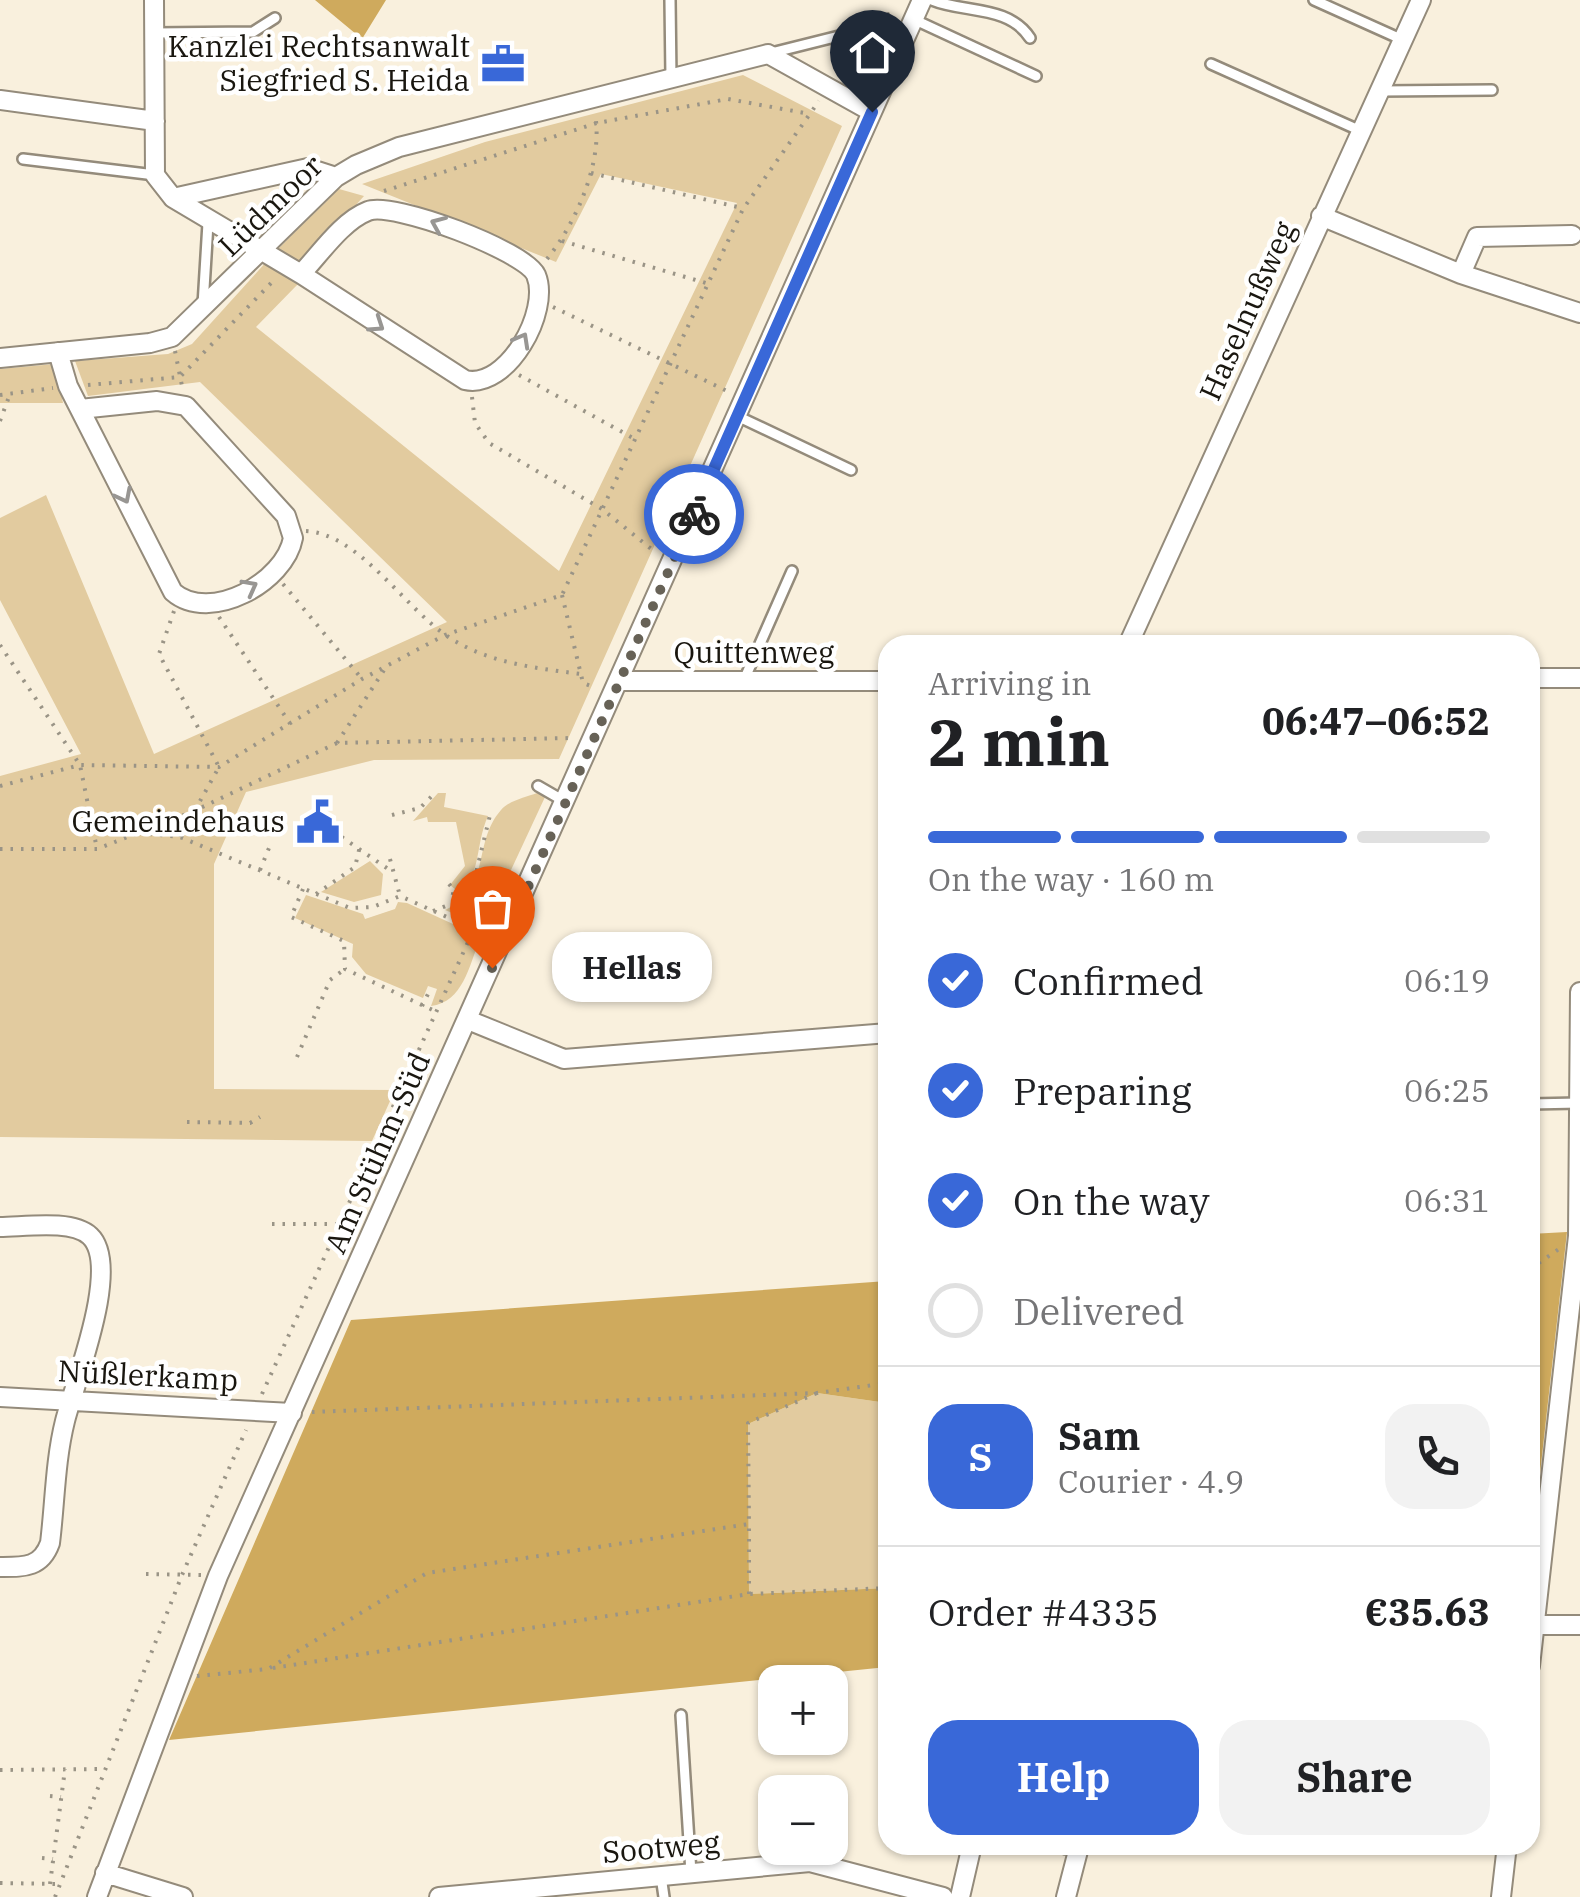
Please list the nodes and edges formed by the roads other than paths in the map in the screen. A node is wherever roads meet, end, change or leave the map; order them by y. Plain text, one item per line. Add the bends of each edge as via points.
1 (154, 0) edge
2 (670, 0) edge
3 (922, 0) edge
4 (932, 0) edge
5 (1314, 0) edge
6 (1421, 0) edge
7 (275, 18) dead end
8 (913, 19) junction
9 (154, 33) junction
10 (1030, 38) dead end
11 (1403, 40) junction
12 (903, 41) junction
13 (768, 54) junction
14 (1211, 64) dead end
15 (1036, 76) dead end
16 (672, 78) junction
17 (1381, 90) junction
18 (1492, 90) dead end
19 (0, 100) edge
20 (872, 112) junction
21 (154, 121) junction
22 (1363, 132) junction
23 (23, 159) dead end
24 (155, 175) junction
25 (336, 177) junction
26 (172, 198) junction
27 (1321, 216) junction
28 (208, 223) junction
29 (1572, 235) dead end
30 (262, 252) junction
31 (301, 274) junction
32 (1461, 274) junction
33 (202, 312) junction
34 (1580, 313) edge
35 (58, 352) junction
36 (0, 358) edge
37 (741, 408) junction
38 (80, 409) junction
39 (851, 470) dead end
40 (792, 571) dead end
41 (1132, 635) edge
42 (1540, 678) edge
43 (1580, 678) edge
44 (620, 680) junction
45 (744, 680) junction
46 (878, 682) edge
47 (538, 786) dead end
48 (564, 801) junction
49 (1580, 992) edge
50 (468, 1020) junction
51 (878, 1034) edge
52 (1540, 1104) edge
53 (1579, 1104) edge
54 (0, 1227) edge
55 (1579, 1236) edge
56 (0, 1397) edge
57 (74, 1398) junction
58 (292, 1412) junction
59 (0, 1567) edge
60 (1540, 1581) edge
61 (1540, 1625) edge
62 (1580, 1625) edge
63 (681, 1715) dead end
64 (970, 1855) edge
65 (1073, 1855) edge
66 (1507, 1855) edge
67 (104, 1873) junction
68 (691, 1873) junction
69 (661, 1876) junction
70 (96, 1897) edge
71 (183, 1897) edge
72 (442, 1897) edge
73 (664, 1897) edge
74 (943, 1897) edge
75 (960, 1897) edge
76 (1066, 1897) edge
77 (1501, 1897) edge

1 - 9 street
2 - 16 lane
3 - 8 street, Am Stühm-Süd
4 - 10 lane via 978,7
5 - 11 lane
6 - 11 street, Haselnußweg
7 - 9 lane via 252,32
8 - 12 street, Am Stühm-Süd
8 - 15 lane
9 - 21 street
11 - 17 street, Haselnußweg
12 - 13 lane via 867,29
12 - 20 street, Am Stühm-Süd
13 - 16 street, Lüdmoor
13 - 20 street
14 - 22 lane
16 - 25 street, Lüdmoor via 399,148
17 - 18 lane
17 - 22 street, Haselnußweg
19 - 21 street
20 - 37 street, Am Stühm-Süd
21 - 24 street
22 - 27 street, Haselnußweg
23 - 24 lane
24 - 26 street
25 - 26 street via 308,168
25 - 30 street, Lüdmoor
26 - 28 street
27 - 32 street
27 - 41 street, Haselnußweg
28 - 30 street
28 - 33 lane
29 - 32 street via 1477,236
30 - 31 street
30 - 33 street, Lüdmoor
31 -> 31 street via 472,382 506,368 538,305 536,276 521,259 386,208 353,219
32 - 34 street
33 - 35 street, Lüdmoor via 172,337 150,344
35 - 36 street, Lüdmoor
35 - 38 street
37 - 39 lane
37 - 44 street, Am Stühm-Süd
38 -> 38 street via 179,596 214,603 274,572 290,552 286,516 186,406 157,401
40 - 45 lane
42 - 43 street
44 - 45 street, Quittenweg
44 - 48 street, Am Stühm-Süd
45 - 46 street, Quittenweg
47 - 48 lane
48 - 50 street, Am Stühm-Süd
49 - 53 street
50 - 51 street via 564,1060
50 - 58 street, Am Stühm-Süd
52 - 53 lane
53 - 55 street
54 - 57 street via 77,1229 97,1248 95,1314
55 - 60 street
56 - 57 street, Nüßlerkamp
57 - 58 street, Nüßlerkamp
57 - 59 street via 60,1449 48,1549 31,1566
58 - 67 street, Am Stühm-Süd via 218,1576
61 - 62 street
63 - 68 lane
64 - 75 street
65 - 76 street
66 - 77 street
67 - 70 street, Am Stühm-Süd
67 - 71 street
68 - 69 street, Sootweg
68 - 74 street, Sootweg via 810,1862
69 - 72 street, Sootweg
69 - 73 lane

